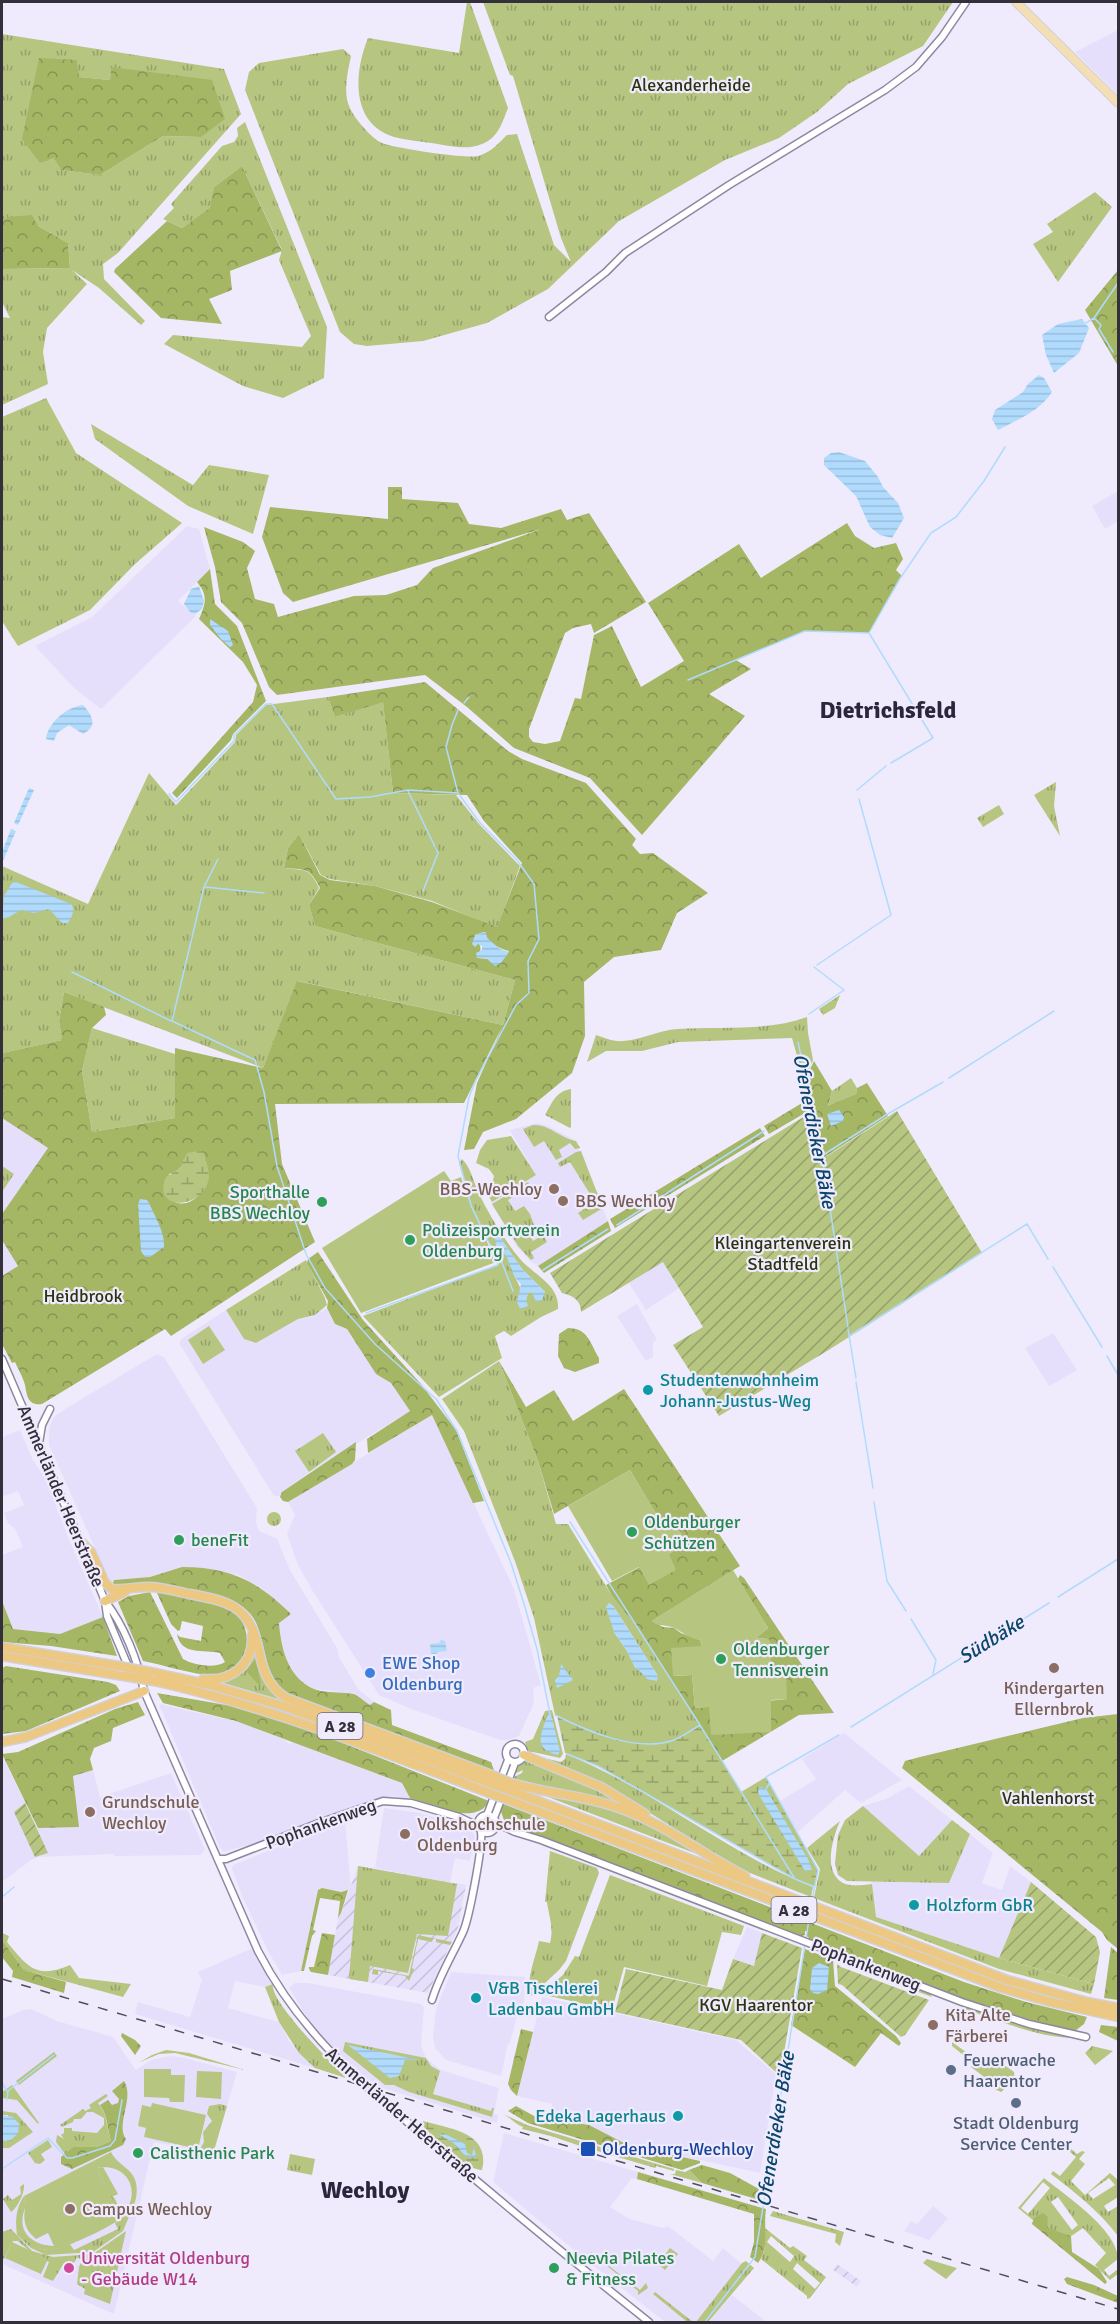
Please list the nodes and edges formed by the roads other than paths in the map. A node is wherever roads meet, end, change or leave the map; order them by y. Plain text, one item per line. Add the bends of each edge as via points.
1 (966, 2) edge
2 (1016, 2) edge
3 (1119, 103) edge
4 (549, 318) dead end
5 (2, 1359) edge
6 (50, 1409) dead end
7 (39, 1444) junction
8 (81, 1542) junction
9 (131, 1589) junction
10 (105, 1600) junction
11 (253, 1632) junction
12 (2, 1647) edge
13 (2, 1656) edge
14 (33, 1661) junction
15 (2, 1663) edge
16 (185, 1679) junction
17 (144, 1691) junction
18 (2, 1742) edge
19 (524, 1755) junction
20 (511, 1761) junction
21 (492, 1784) junction
22 (509, 1791) junction
23 (483, 1816) junction
24 (459, 1817) junction
25 (495, 1820) junction
26 (651, 1821) junction
27 (479, 1829) junction
28 (491, 1832) junction
29 (515, 1832) junction
30 (481, 1846) junction
31 (218, 1859) junction
32 (764, 1888) junction
33 (432, 2000) dead end
34 (1086, 2006) junction
35 (1119, 2008) edge
36 (1104, 2010) junction
37 (1119, 2017) edge
38 (1086, 2037) dead end
39 (649, 2322) edge

1 - 4 street via 916,67 625,253
2 - 3 main road
5 - 7 street, Ammerländer Heerstraße
6 - 7 street
7 - 8 street, Ammerländer Heerstraße
8 - 9 highway via 91,1552 108,1587
8 - 10 street, Ammerländer Heerstraße
9 - 10 highway
9 - 11 highway via 160,1588 226,1602 245,1615
10 - 17 street, Ammerländer Heerstraße via 115,1613
11 - 16 highway via 250,1654 238,1671 218,1679
11 - 21 highway via 267,1678 283,1696
12 - 16 highway, A 28, bridge
13 - 14 highway, A 28
14 - 15 highway
14 - 21 highway, A 28, bridge via 207,1693
16 - 21 highway, A 28 via 306,1714
17 - 18 highway via 26,1737
17 - 31 street, Ammerländer Heerstraße
19 - 20 street via 520,1761
19 - 20 street via 521,1746 512,1744 505,1751
19 - 26 highway via 601,1787
20 - 23 street
20 - 25 street
21 - 22 highway, A 28, bridge
22 - 26 highway via 596,1801
22 - 32 highway, A 28
22 - 34 highway, A 28 via 952,1970 1002,1988
23 - 24 street, Pophankenweg
23 - 25 street, Pophankenweg
23 - 27 street
24 - 27 street, Pophankenweg
24 - 31 street, Pophankenweg via 404,1801 380,1801
25 - 28 street
25 - 29 street, Pophankenweg
26 - 32 highway
27 - 28 street, Pophankenweg
27 - 30 street
28 - 29 street, Pophankenweg
28 - 30 street
29 - 38 street, Pophankenweg via 982,2009
30 - 33 street via 464,1930 437,1981
31 - 39 street, Ammerländer Heerstraße via 258,1951 276,1983 323,2046 471,2177
32 - 34 highway, A 28
34 - 36 highway, A 28
35 - 36 highway, A 28
36 - 37 highway, A 28

